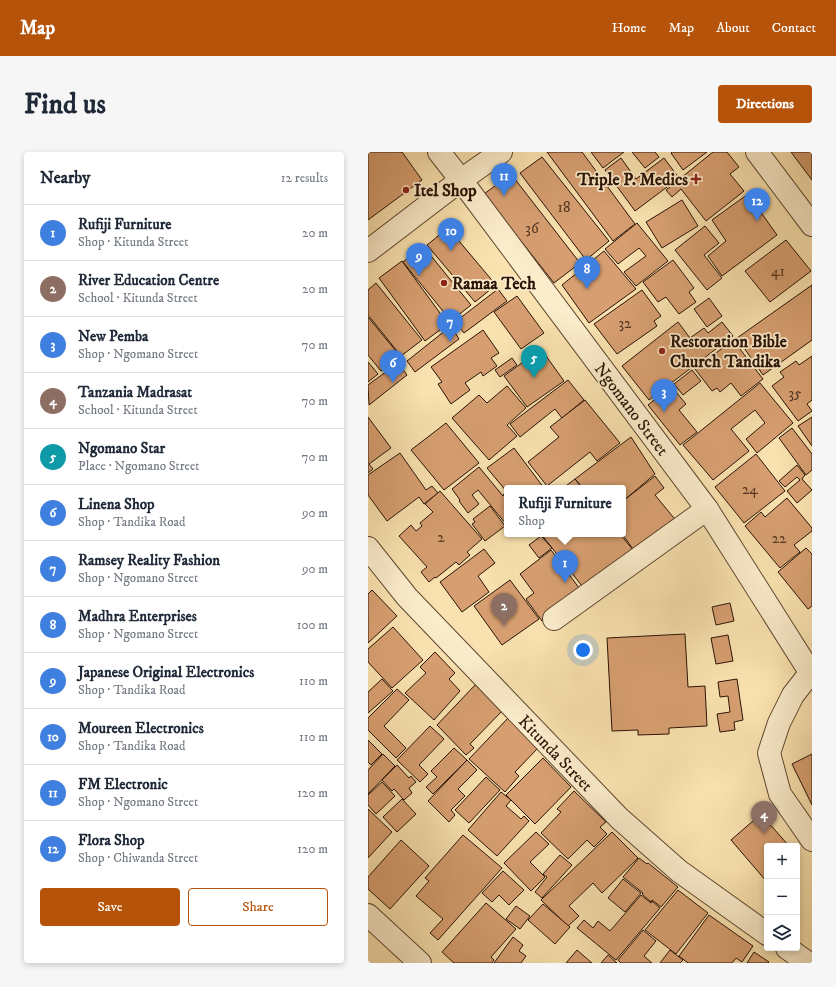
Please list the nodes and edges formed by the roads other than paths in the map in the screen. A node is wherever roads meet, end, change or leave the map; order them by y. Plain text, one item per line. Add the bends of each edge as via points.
1 (439, 152) edge
2 (501, 152) edge
3 (757, 152) edge
4 (461, 180) junction
5 (812, 225) edge
6 (368, 250) edge
7 (707, 509) junction
8 (368, 548) edge
9 (554, 619) dead end
10 (811, 674) edge
11 (812, 840) edge
12 (368, 915) edge
13 (764, 932) edge
14 (791, 951) edge
15 (420, 963) edge
16 (808, 963) edge

1 - 4 street, Ngomano Street
2 - 4 street
3 - 5 street
4 - 6 street
4 - 7 street, Ngomano Street
7 - 9 street
7 - 10 street, Ngomano Street
8 - 13 street, Kitunda Street via 407,597 620,818 679,871
10 - 11 street via 793,695 779,723 769,753 780,794
12 - 15 street
14 - 16 street

